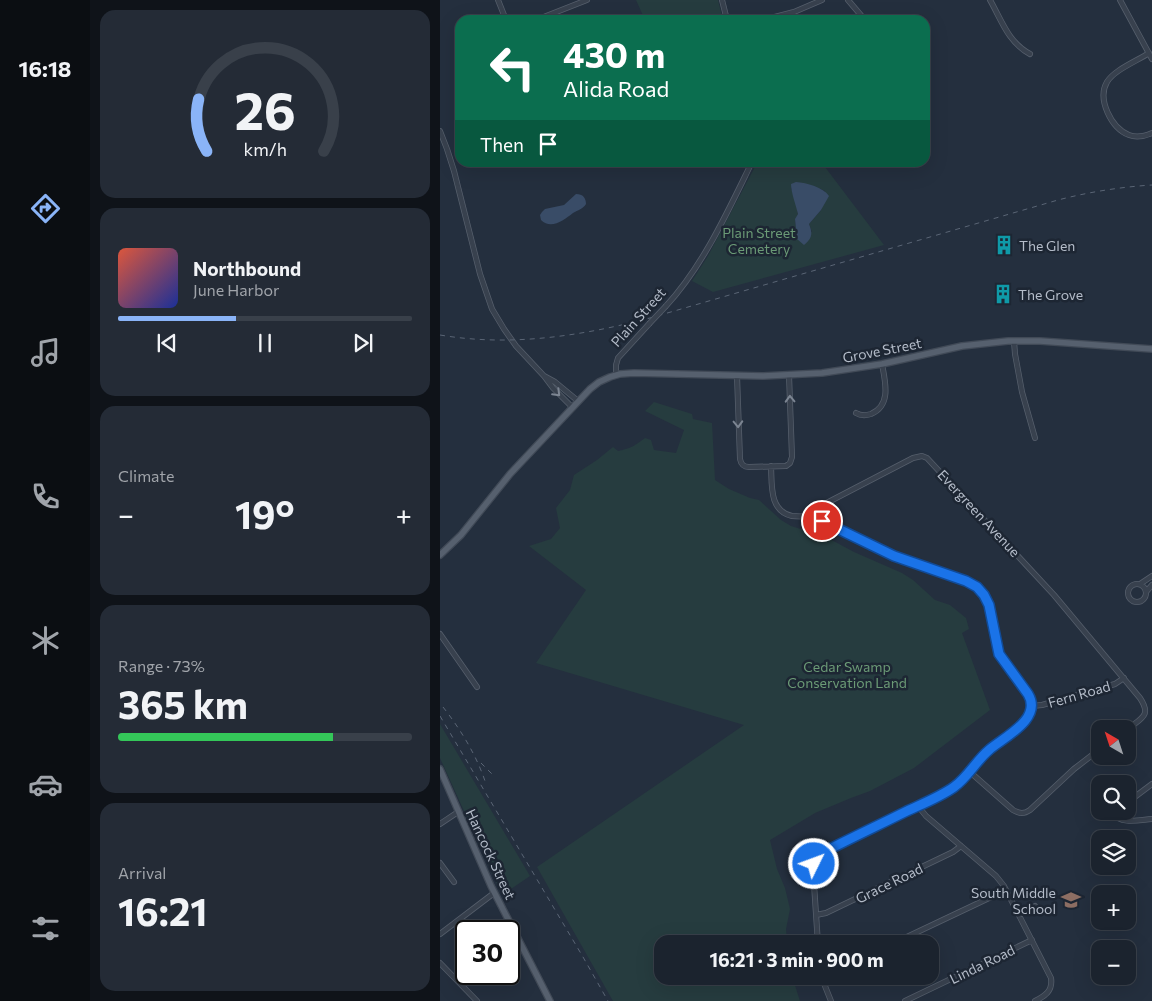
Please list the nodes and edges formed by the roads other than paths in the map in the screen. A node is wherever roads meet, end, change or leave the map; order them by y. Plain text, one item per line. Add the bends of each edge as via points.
1 (498, 0) edge
2 (587, 0) edge
3 (722, 0) edge
4 (822, 0) edge
5 (848, 0) edge
6 (990, 0) edge
7 (1120, 0) edge
8 (504, 15) edge
9 (549, 15) edge
10 (726, 15) edge
11 (788, 15) edge
12 (861, 15) edge
13 (1149, 53) junction
14 (1030, 54) dead end
15 (1152, 59) edge
16 (440, 131) edge
17 (1152, 133) edge
18 (750, 167) edge
19 (1014, 341) junction
20 (1152, 349) edge
21 (882, 364) junction
22 (616, 374) junction
23 (789, 375) junction
24 (544, 376) junction
25 (737, 376) junction
26 (578, 401) junction
27 (572, 407) junction
28 (856, 413) dead end
29 (1035, 438) dead end
30 (771, 466) junction
31 (810, 516) junction
32 (440, 555) edge
33 (1152, 576) edge
34 (1140, 584) junction
35 (1152, 585) edge
36 (1146, 592) junction
37 (440, 634) edge
38 (1124, 678) junction
39 (477, 687) dead end
40 (1032, 706) junction
41 (1136, 722) edge
42 (1091, 756) edge
43 (440, 770) edge
44 (970, 772) junction
45 (1152, 784) edge
46 (1136, 796) edge
47 (918, 806) junction
48 (458, 812) junction
49 (1152, 819) edge
50 (1136, 820) edge
51 (440, 824) edge
52 (961, 846) junction
53 (440, 862) edge
54 (454, 882) dead end
55 (1006, 890) junction
56 (494, 893) junction
57 (1035, 906) dead end
58 (816, 915) junction
59 (1019, 915) junction
60 (440, 934) edge
61 (817, 935) edge
62 (911, 935) edge
63 (1032, 940) junction
64 (440, 963) edge
65 (825, 985) edge
66 (477, 1001) edge
67 (550, 1001) edge
68 (831, 1001) edge
69 (905, 1001) edge
70 (1035, 1001) edge

1 - 8 street
2 - 9 street
3 - 10 street
4 - 11 street
5 - 12 street
6 - 14 street via 1011,39
7 - 13 street
13 - 15 street
13 - 17 street via 1114,75 1107,83 1104,95 1111,118 1123,132 1139,137
16 - 24 street via 454,171 482,280 495,314 516,346
18 - 22 street, Plain Street, bridge via 734,200 684,284 618,358
19 - 20 main road, Grove Street
19 - 21 main road, Grove Street via 962,346
19 - 29 street via 1022,392
21 - 23 main road, Grove Street
21 - 28 street via 886,389 883,402 870,414
22 - 25 main road, Grove Street
22 - 26 main road via 596,384
23 - 25 main road, Grove Street
30 -> 23 street via 786,466 792,459
24 - 26 street
24 -> 27 street
25 -> 30 street via 740,461 747,467
26 - 27 main road
27 - 32 main road
30 - 31 street via 774,502 778,508 789,515
31 - 38 street, Evergreen Avenue via 830,501 913,458 925,457 1049,589
31 - 40 street via 894,556 977,587 989,605 999,654 1028,694
33 - 34 street
34 - 36 street
34 - 36 street via 1130,588 1130,599 1140,602
35 - 36 street
37 - 39 street
38 - 40 street, Fern Road via 1116,684
38 - 41 street, Evergreen Avenue via 1147,709
40 - 44 street via 1024,722 987,752
42 - 44 street via 1024,814 1013,810
43 - 48 main road, Hancock Street
44 - 47 street via 953,788
45 - 46 street
47 - 52 street
47 - 58 street via 818,856 814,869
48 - 51 street
48 - 56 main road, Hancock Street
49 - 50 street
52 - 55 street via 996,876
52 - 58 street, Grace Road via 826,914
53 - 54 street
55 - 59 street
55 - 62 street
56 - 60 street
56 - 67 main road, Hancock Street
57 - 59 street
58 - 61 street
59 - 63 street
63 - 69 street, Linda Road
63 - 70 street via 1052,985 1047,994
64 - 66 street
65 - 68 street

